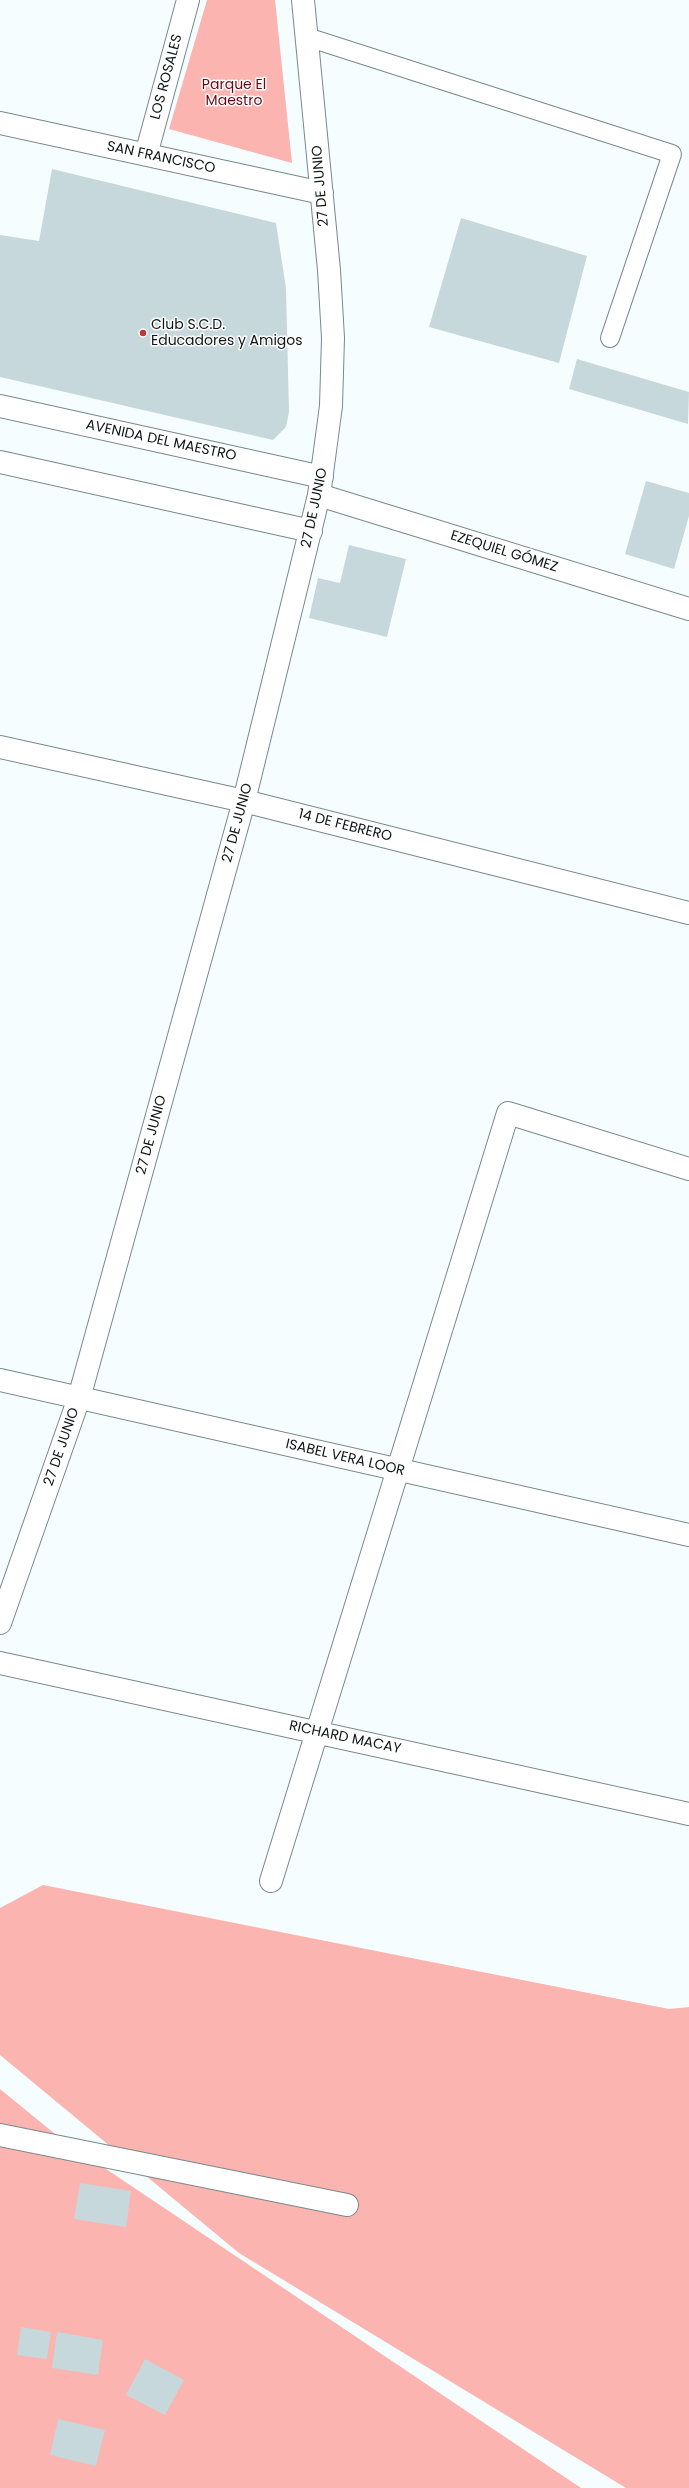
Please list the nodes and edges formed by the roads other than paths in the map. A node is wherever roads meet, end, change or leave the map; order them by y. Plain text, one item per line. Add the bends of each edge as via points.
1 (188, 0) edge
2 (303, 0) edge
3 (307, 37) junction
4 (0, 123) edge
5 (146, 155) junction
6 (322, 193) junction
7 (610, 338) dead end
8 (0, 406) edge
9 (0, 462) edge
10 (321, 486) junction
11 (311, 532) junction
12 (689, 609) edge
13 (0, 748) edge
14 (244, 801) junction
15 (689, 913) edge
16 (689, 1169) edge
17 (0, 1380) edge
18 (79, 1398) junction
19 (398, 1470) junction
20 (689, 1535) edge
21 (0, 1623) edge
22 (0, 1663) edge
23 (317, 1731) junction
24 (689, 1814) edge
25 (271, 1881) dead end
26 (0, 2135) edge
27 (347, 2205) dead end

1 - 5 street, LOS ROSALES
2 - 3 street, 27 DE JUNIO
3 - 6 street, 27 DE JUNIO
3 - 7 lane via 672,154
4 - 5 street, SAN FRANCISCO
5 - 6 street, SAN FRANCISCO
6 - 10 street, 27 DE JUNIO via 333,338 331,406
8 - 10 street, AVENIDA DEL MAESTRO
9 - 11 street
10 - 11 street, 27 DE JUNIO
10 - 12 street, EZEQUIEL GÓMEZ
11 - 14 street, 27 DE JUNIO
13 - 14 street, 14 DE FEBRERO
14 - 15 street, 14 DE FEBRERO
14 - 18 street, 27 DE JUNIO
16 - 19 street via 508,1113
17 - 18 street, ISABEL VERA LOOR
18 - 19 street, ISABEL VERA LOOR
18 - 21 street, 27 DE JUNIO
19 - 20 street, ISABEL VERA LOOR
19 - 23 street
22 - 23 street, RICHARD MACAY
23 - 24 street, RICHARD MACAY
23 - 25 street
26 - 27 street

